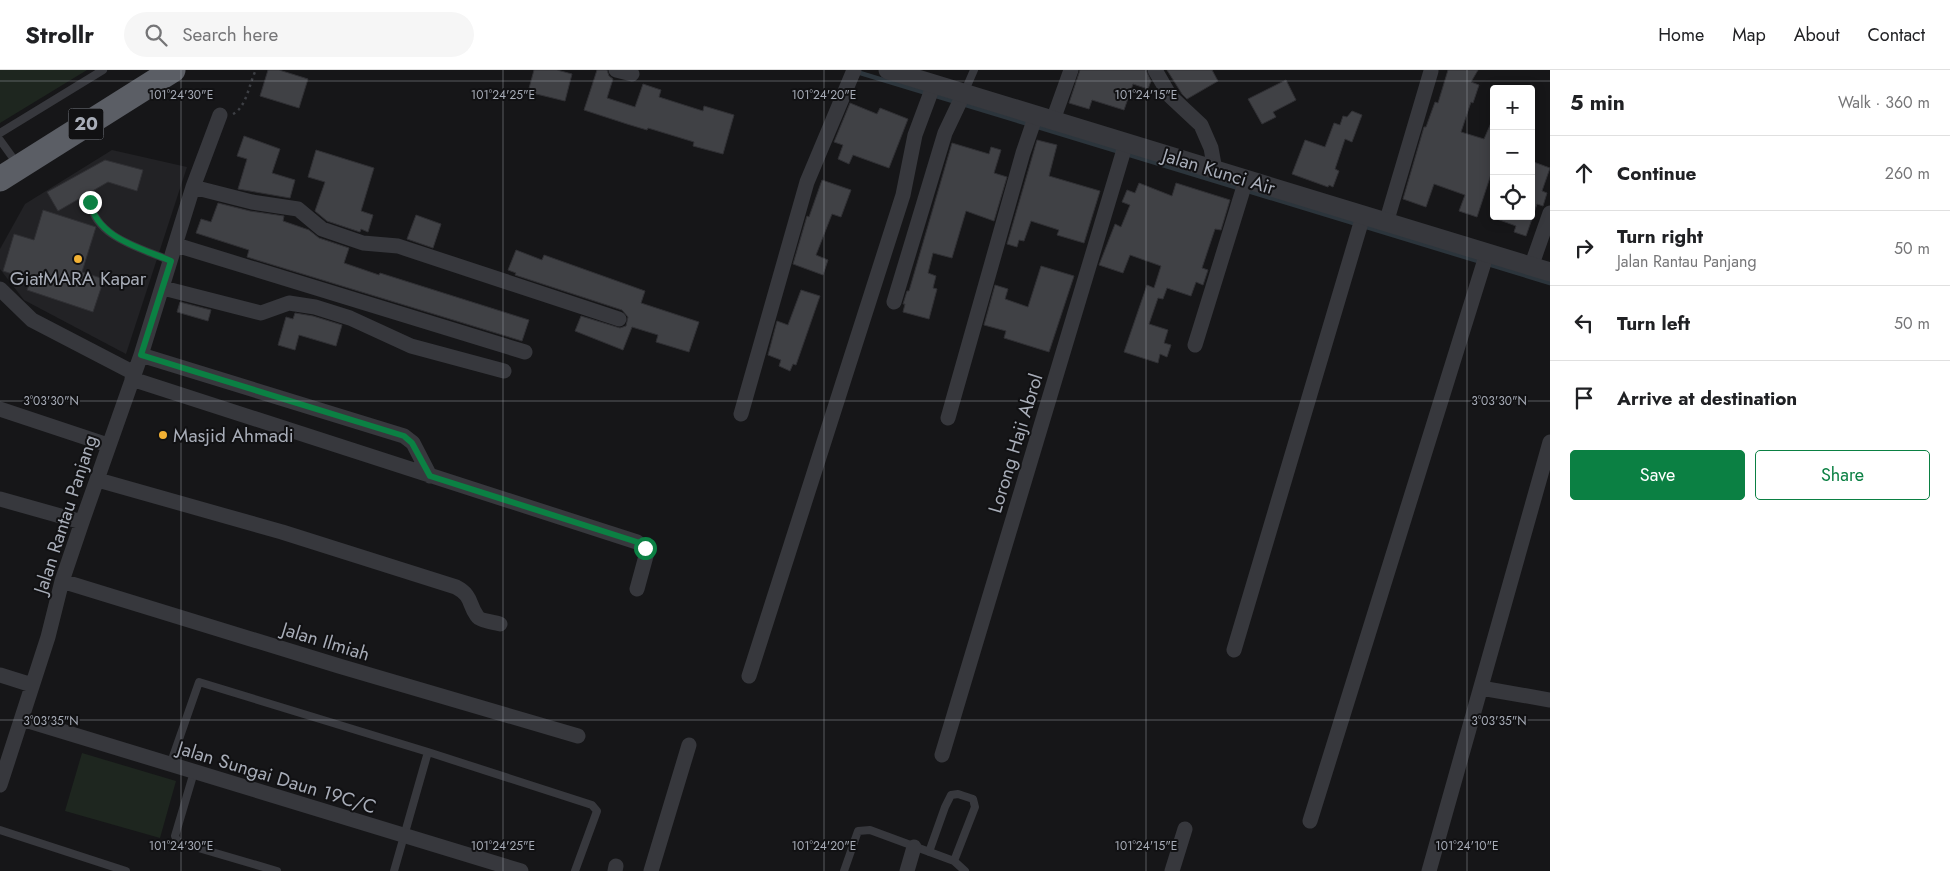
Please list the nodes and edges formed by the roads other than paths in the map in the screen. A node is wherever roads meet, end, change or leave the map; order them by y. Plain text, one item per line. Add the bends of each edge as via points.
1 (103, 70) edge
2 (173, 70) edge
3 (616, 70) edge
4 (888, 70) edge
5 (974, 70) edge
6 (1071, 70) edge
7 (1155, 70) edge
8 (1431, 71) edge
9 (853, 73) edge
10 (632, 74) dead end
11 (932, 91) junction
12 (961, 100) junction
13 (220, 115) road end
14 (1038, 121) junction
15 (0, 133) edge
16 (0, 140) edge
17 (1124, 149) junction
18 (1215, 170) junction
19 (10, 172) edge
20 (1244, 186) junction
21 (193, 187) junction
22 (90, 202) dead end
23 (1550, 213) edge
24 (1362, 222) junction
25 (1386, 223) junction
26 (176, 245) junction
27 (1485, 260) junction
28 (171, 261) junction
29 (1531, 266) junction
30 (1550, 272) edge
31 (163, 288) junction
32 (0, 289) edge
33 (894, 302) dead end
34 (619, 319) dead end
35 (1195, 345) dead end
36 (526, 352) dead end
37 (141, 355) junction
38 (504, 371) dead end
39 (133, 376) junction
40 (0, 409) edge
41 (741, 414) dead end
42 (948, 418) dead end
43 (1550, 442) edge
44 (108, 445) junction
45 (430, 476) junction
46 (98, 480) junction
47 (0, 498) edge
48 (82, 522) junction
49 (62, 581) junction
50 (638, 589) dead end
51 (500, 624) dead end
52 (1234, 650) dead end
53 (0, 675) edge
54 (749, 676) dead end
55 (32, 685) junction
56 (1481, 688) junction
57 (1550, 700) edge
58 (22, 719) junction
59 (578, 736) dead end
60 (6, 745) edge
61 (689, 745) dead end
62 (428, 752) junction
63 (942, 755) dead end
64 (170, 765) junction
65 (194, 772) junction
66 (0, 785) edge
67 (1310, 821) dead end
68 (1185, 828) dead end
69 (0, 830) edge
70 (404, 837) junction
71 (921, 850) junction
72 (954, 862) junction
73 (126, 871) edge
74 (278, 871) edge
75 (394, 871) edge
76 (521, 871) edge
77 (576, 871) edge
78 (651, 871) edge
79 (844, 871) edge
80 (907, 871) edge
81 (965, 871) edge
82 (1172, 871) edge
83 (1429, 871) edge

1 - 15 lane
2 - 19 highway, 20
3 - 10 street
4 - 11 street, Jalan Kunci Air
5 - 12 lane
6 - 14 street
7 - 18 street via 1170,96 1201,124
8 - 25 street
9 - 41 street via 807,182
11 - 12 street, Jalan Kunci Air
11 - 54 street via 914,135 903,195
12 - 14 street, Jalan Kunci Air
12 - 33 street via 945,133
13 - 21 street, Jalan Rantau Panjang
14 - 17 street, Jalan Kunci Air
14 - 42 street
16 - 19 lane
17 - 18 street, Jalan Kunci Air
17 - 63 street, Lorong Haji Abrol
18 - 20 street, Jalan Kunci Air
20 - 24 street, Jalan Kunci Air
20 - 35 street
21 - 26 street, Jalan Rantau Panjang
21 - 34 street via 252,202 298,209 322,230 364,243 398,246
22 - 28 lane via 92,213 102,228
23 - 29 street
24 - 25 street, Jalan Kunci Air
24 - 52 street
25 - 27 street, Jalan Kunci Air
26 - 28 street, Jalan Rantau Panjang
26 - 36 street
27 - 29 street, Jalan Kunci Air
27 - 67 street
28 - 31 street, Jalan Rantau Panjang
29 - 30 street, Jalan Kunci Air
31 - 37 street, Jalan Rantau Panjang
31 - 38 street via 261,313 289,303 315,307 350,318 411,346
32 - 39 street via 32,320
37 - 39 street, Jalan Rantau Panjang
37 - 45 street via 404,436 412,443
39 - 44 street, Jalan Rantau Panjang
39 - 45 street
40 - 44 street
43 - 56 street
44 - 46 street, Jalan Rantau Panjang
45 - 50 street via 637,542 645,548 646,556
46 - 48 street, Jalan Rantau Panjang
46 - 51 street via 282,532 456,587 467,595 476,616
47 - 48 street
48 - 49 street, Jalan Rantau Panjang
49 - 55 street, Jalan Rantau Panjang
49 - 59 street, Jalan Ilmiah
53 - 55 street
55 - 58 street, Jalan Rantau Panjang
56 - 57 street
56 - 83 street
58 - 60 street, Jalan Rantau Panjang
58 - 64 street, Jalan Sungai Daun 19C/C
60 - 66 street, Jalan Rantau Panjang
61 - 78 street
62 - 64 lane via 199,682
62 - 70 lane
62 - 77 lane via 592,805 596,811
64 - 65 street, Jalan Sungai Daun 19C/C
65 - 70 street, Jalan Sungai Daun 19C/C
65 - 74 lane via 176,840
68 - 82 street
69 - 73 lane
70 - 75 lane
70 - 76 street, Jalan Sungai Daun 19C/C
71 - 72 lane
71 - 72 lane via 951,795 973,799 975,807
71 - 79 lane via 870,830 858,831
71 - 80 street
72 - 81 lane

